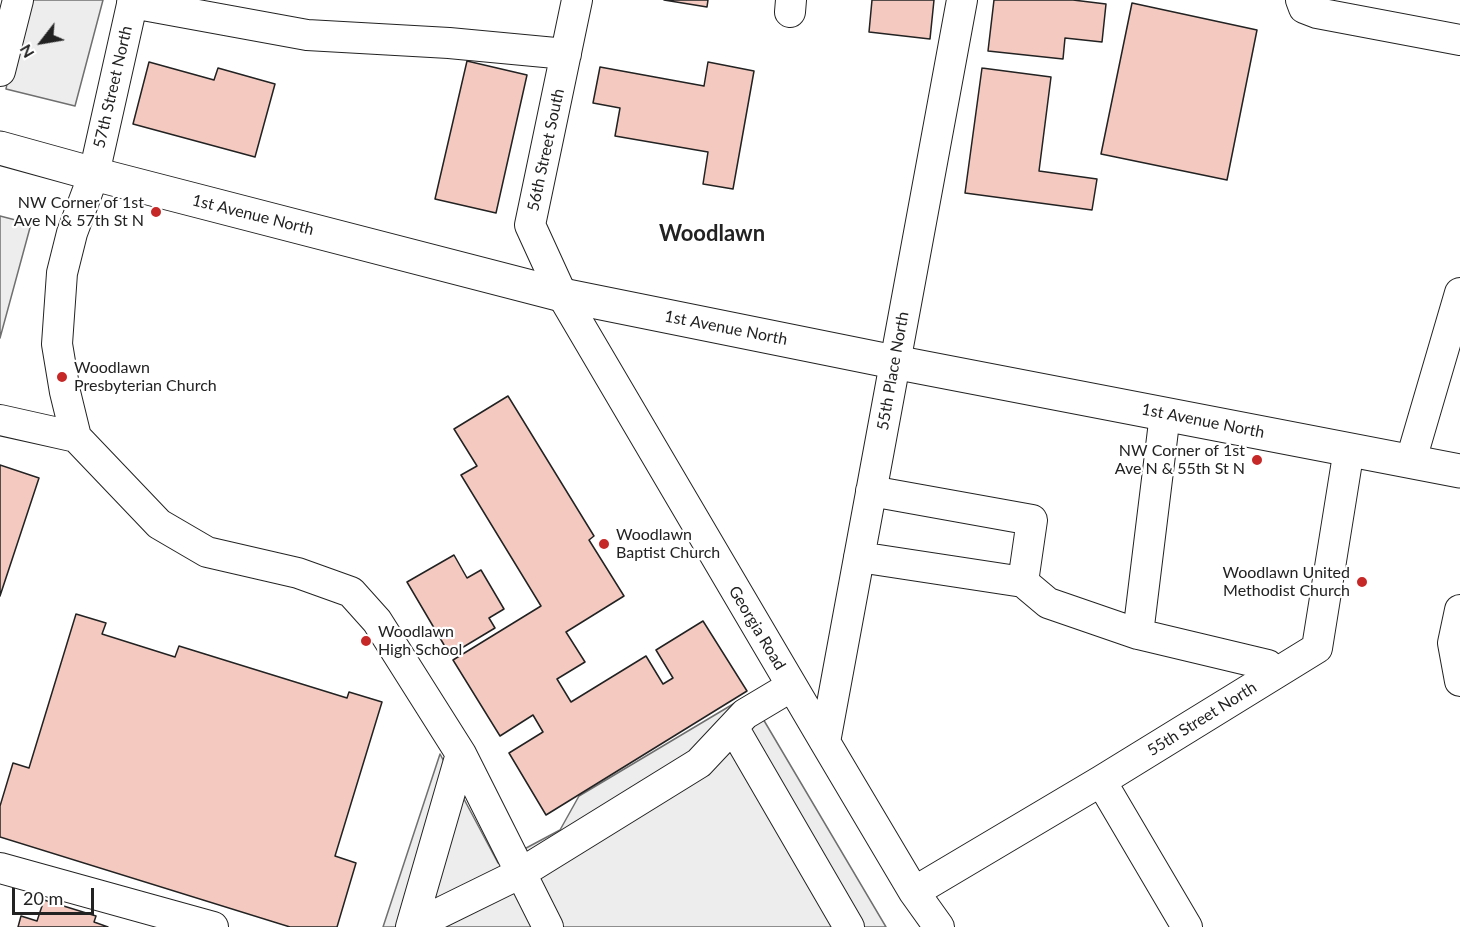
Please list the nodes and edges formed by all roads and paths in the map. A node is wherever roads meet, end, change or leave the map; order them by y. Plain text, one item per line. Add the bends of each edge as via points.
1 (18, 0) edge
2 (577, 0) edge
3 (962, 0) edge
4 (1302, 0) edge
5 (132, 1) edge
6 (1460, 40) edge
7 (566, 54) junction
8 (0, 70) edge
9 (0, 148) edge
10 (94, 174) junction
11 (1460, 293) edge
12 (562, 295) junction
13 (894, 362) junction
14 (1165, 414) junction
15 (0, 420) edge
16 (76, 437) junction
17 (1348, 449) junction
18 (1411, 460) junction
19 (1460, 471) edge
20 (871, 491) junction
21 (859, 556) junction
22 (1023, 582) junction
23 (1460, 610) edge
24 (1138, 634) junction
25 (1276, 674) junction
26 (1460, 681) edge
27 (792, 686) junction
28 (733, 727) junction
29 (825, 742) junction
30 (460, 754) junction
31 (1101, 781) junction
32 (0, 868) edge
33 (520, 873) junction
34 (914, 892) junction
35 (213, 927) edge
36 (411, 927) edge
37 (548, 927) edge
38 (849, 927) edge
39 (939, 927) edge
40 (1187, 927) edge

1 - 8 street
2 - 7 street, 56th Street South
3 - 13 street, 55th Place North
4 - 6 street via 1304,8 1317,13
5 - 7 street via 307,35
5 - 10 street, 57th Street North
7 - 12 street, 56th Street South via 530,225
9 - 10 main road, 1st Avenue North
10 - 12 main road, 1st Avenue North
10 - 16 street, 57th Street North via 72,233 60,297 57,344
11 - 18 street
12 - 13 main road, 1st Avenue North
12 - 27 street, Georgia Road
13 - 14 main road, 1st Avenue North
13 - 20 street, 55th Place North
14 - 17 main road, 1st Avenue North
14 - 24 street
15 - 16 street
16 - 30 street via 159,524 207,552 298,573 351,592 377,621
17 - 18 main road, 1st Avenue North
17 - 25 street, 55th Street North via 1317,648
18 - 19 main road, 1st Avenue North
20 - 21 street, 55th Place North
20 - 22 street via 1032,520
21 - 22 street
21 - 29 street, 55th Place North
22 - 24 street via 1048,603
23 - 26 street via 1453,644
24 - 25 street via 1268,665
25 - 31 street, 55th Street North
27 - 28 street via 745,714
27 - 29 street, Georgia Road
28 - 33 street via 699,763
28 - 38 street
29 - 34 street, Georgia Road
30 - 33 street
30 - 36 street
31 - 34 street, 55th Street North
31 - 40 street
32 - 35 street
33 - 36 street
33 - 37 street
34 - 39 street, Georgia Road

